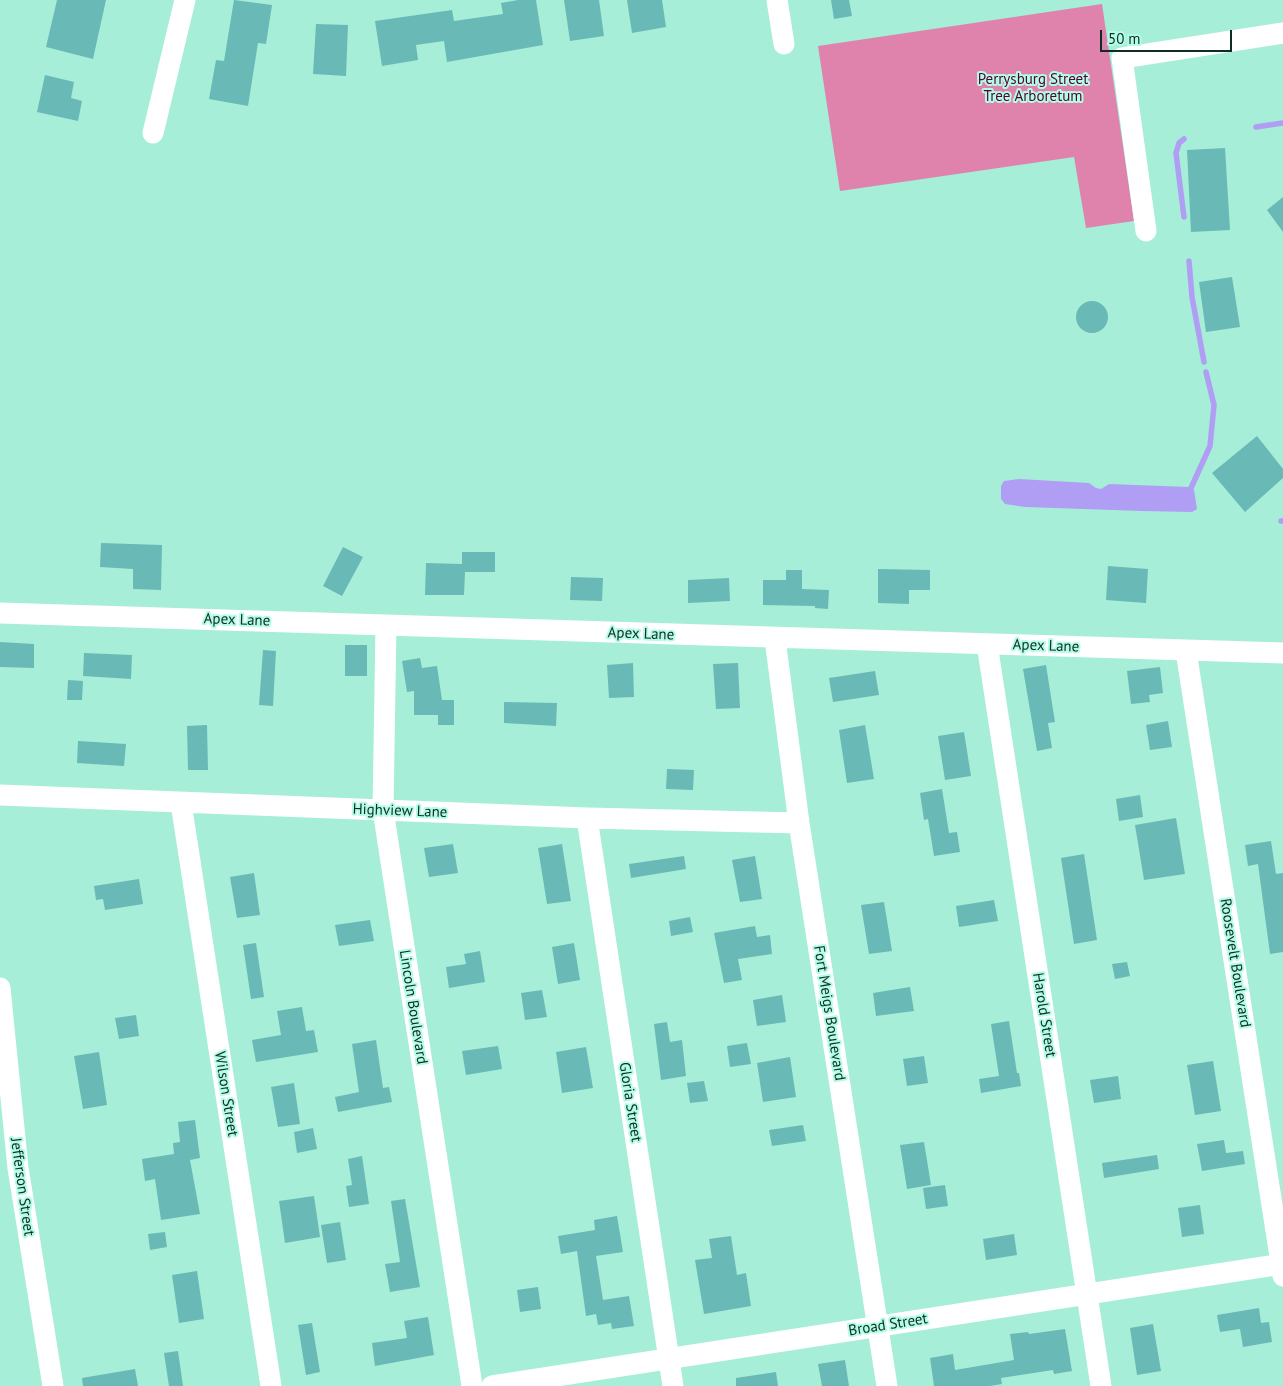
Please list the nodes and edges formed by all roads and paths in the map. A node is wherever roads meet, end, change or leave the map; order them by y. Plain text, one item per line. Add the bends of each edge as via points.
1 (185, 0) edge
2 (777, 0) edge
3 (1283, 33) edge
4 (784, 44) dead end
5 (153, 132) dead end
6 (1146, 231) dead end
7 (0, 613) edge
8 (386, 625) junction
9 (774, 639) junction
10 (987, 644) junction
11 (1186, 651) junction
12 (1283, 653) edge
13 (0, 795) edge
14 (180, 803) junction
15 (383, 810) junction
16 (587, 818) junction
17 (800, 823) junction
18 (0, 992) edge
19 (1282, 1268) edge
20 (1087, 1294) junction
21 (878, 1327) junction
22 (669, 1358) junction
23 (52, 1386) edge
24 (271, 1386) edge
25 (472, 1386) edge
26 (492, 1386) edge
27 (673, 1386) edge
28 (887, 1386) edge
29 (1101, 1386) edge

1 - 5 street
2 - 4 street
3 - 6 street via 1122,58
7 - 8 street, Apex Lane
8 - 9 street, Apex Lane
8 - 15 street, Lincoln Boulevard
9 - 10 street, Apex Lane
9 - 17 street, Fort Meigs Boulevard
10 - 11 street, Apex Lane
10 - 20 street, Harold Street
11 - 12 street, Apex Lane
11 - 19 street, Roosevelt Boulevard
13 - 14 street, Highview Lane
14 - 15 street, Highview Lane
14 - 24 street, Wilson Street
15 - 16 street, Highview Lane
15 - 25 street, Lincoln Boulevard
16 - 17 street, Highview Lane
16 - 22 street, Gloria Street
17 - 21 street, Fort Meigs Boulevard
18 - 23 street, Jefferson Street via 18,1168
19 - 20 street, Broad Street
20 - 21 street, Broad Street
20 - 29 street, Harold Street
21 - 22 street, Broad Street
21 - 28 street, Fort Meigs Boulevard
22 - 26 street, Broad Street
22 - 27 street, Gloria Street

